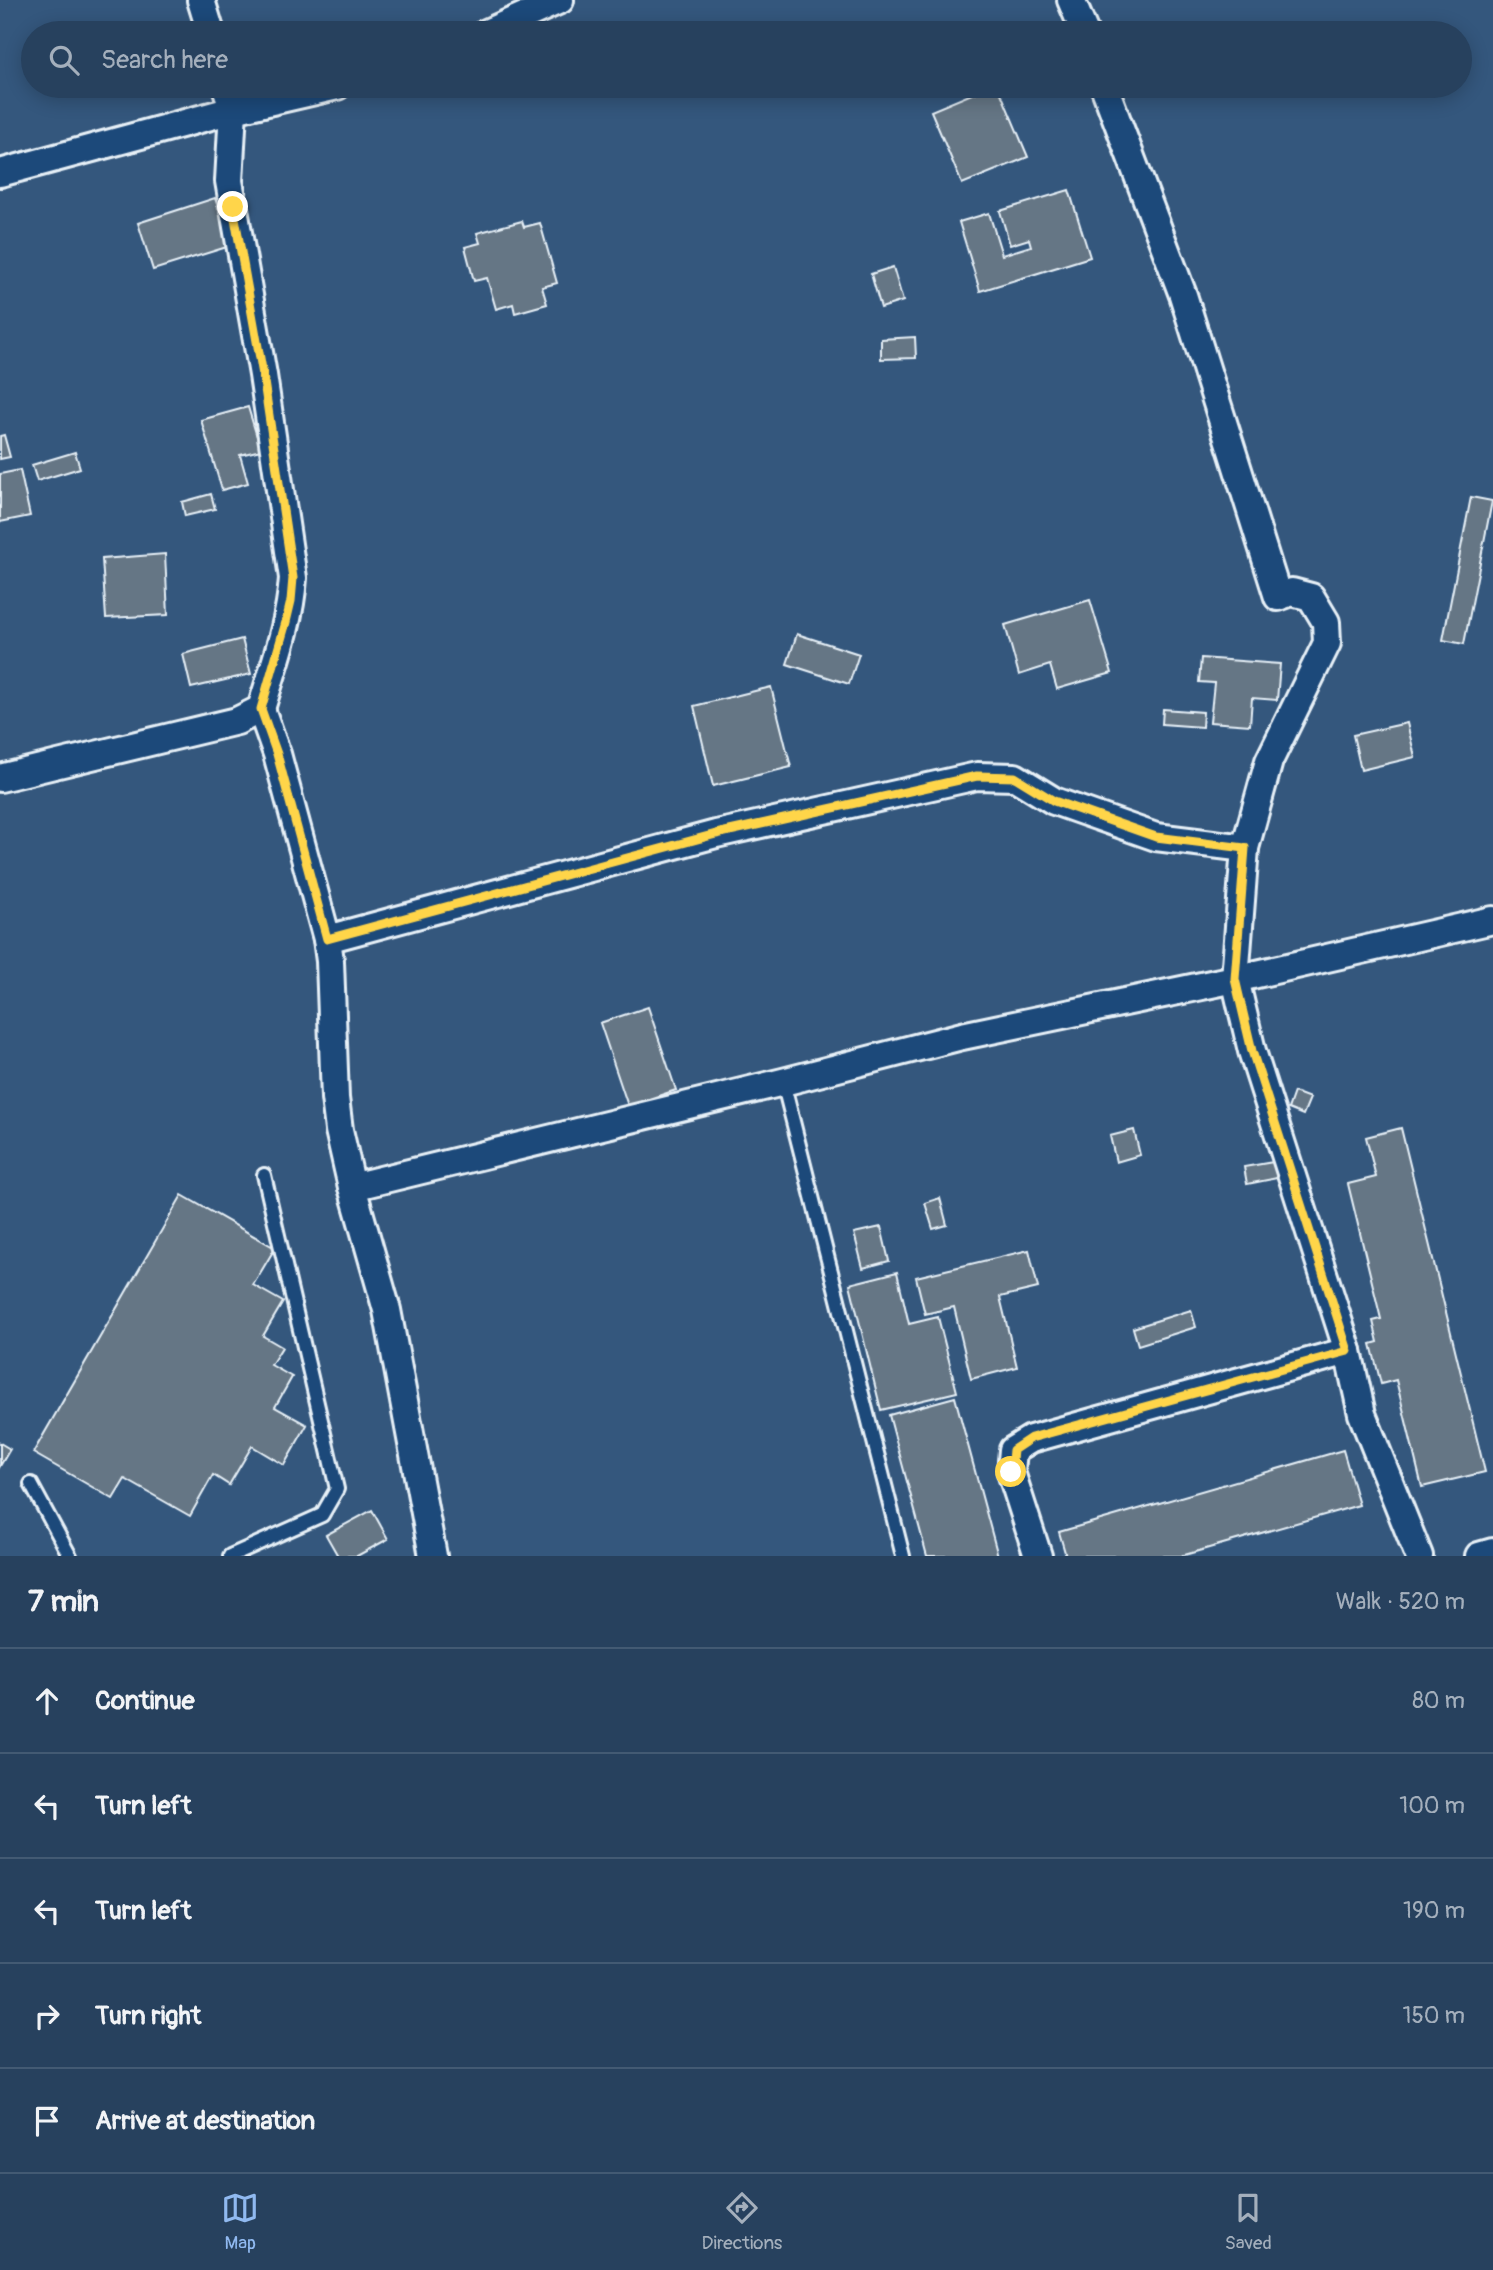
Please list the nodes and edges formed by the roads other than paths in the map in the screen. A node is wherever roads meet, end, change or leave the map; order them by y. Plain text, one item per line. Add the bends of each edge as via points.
1 (201, 0) edge
2 (559, 0) edge
3 (1081, 2) edge
4 (207, 21) edge
5 (513, 21) edge
6 (1083, 21) edge
7 (229, 98) edge
8 (1109, 98) edge
9 (0, 173) edge
10 (261, 709) junction
11 (0, 778) edge
12 (1245, 848) junction
13 (1493, 920) edge
14 (327, 939) junction
15 (1235, 979) junction
16 (783, 1082) junction
17 (264, 1175) dead end
18 (352, 1187) junction
19 (1348, 1351) junction
20 (31, 1484) dead end
21 (1493, 1552) edge
22 (70, 1556) edge
23 (230, 1556) edge
24 (433, 1556) edge
25 (903, 1556) edge
26 (1038, 1556) edge
27 (1419, 1556) edge
28 (1479, 1556) edge

1 - 4 street
2 - 5 street
3 - 6 street
7 - 9 street
7 - 10 street via 229,181 293,578 289,612
8 - 12 street via 1183,295 1278,597 1292,592 1311,597 1326,622 1328,643 1269,761
10 - 11 street via 237,721
10 - 14 street
12 - 14 street via 1156,837 1054,801 1015,777 977,776 716,834
12 - 15 street
13 - 15 street
14 - 18 street via 335,1098
15 - 16 street via 962,1036
15 - 19 street via 1252,1051
16 - 18 street
16 - 25 lane
17 - 23 lane via 337,1489 322,1515
18 - 24 street via 387,1310
19 - 26 street via 1031,1438 1013,1450 1011,1472
19 - 27 street via 1362,1414
20 - 22 lane
21 - 28 street

